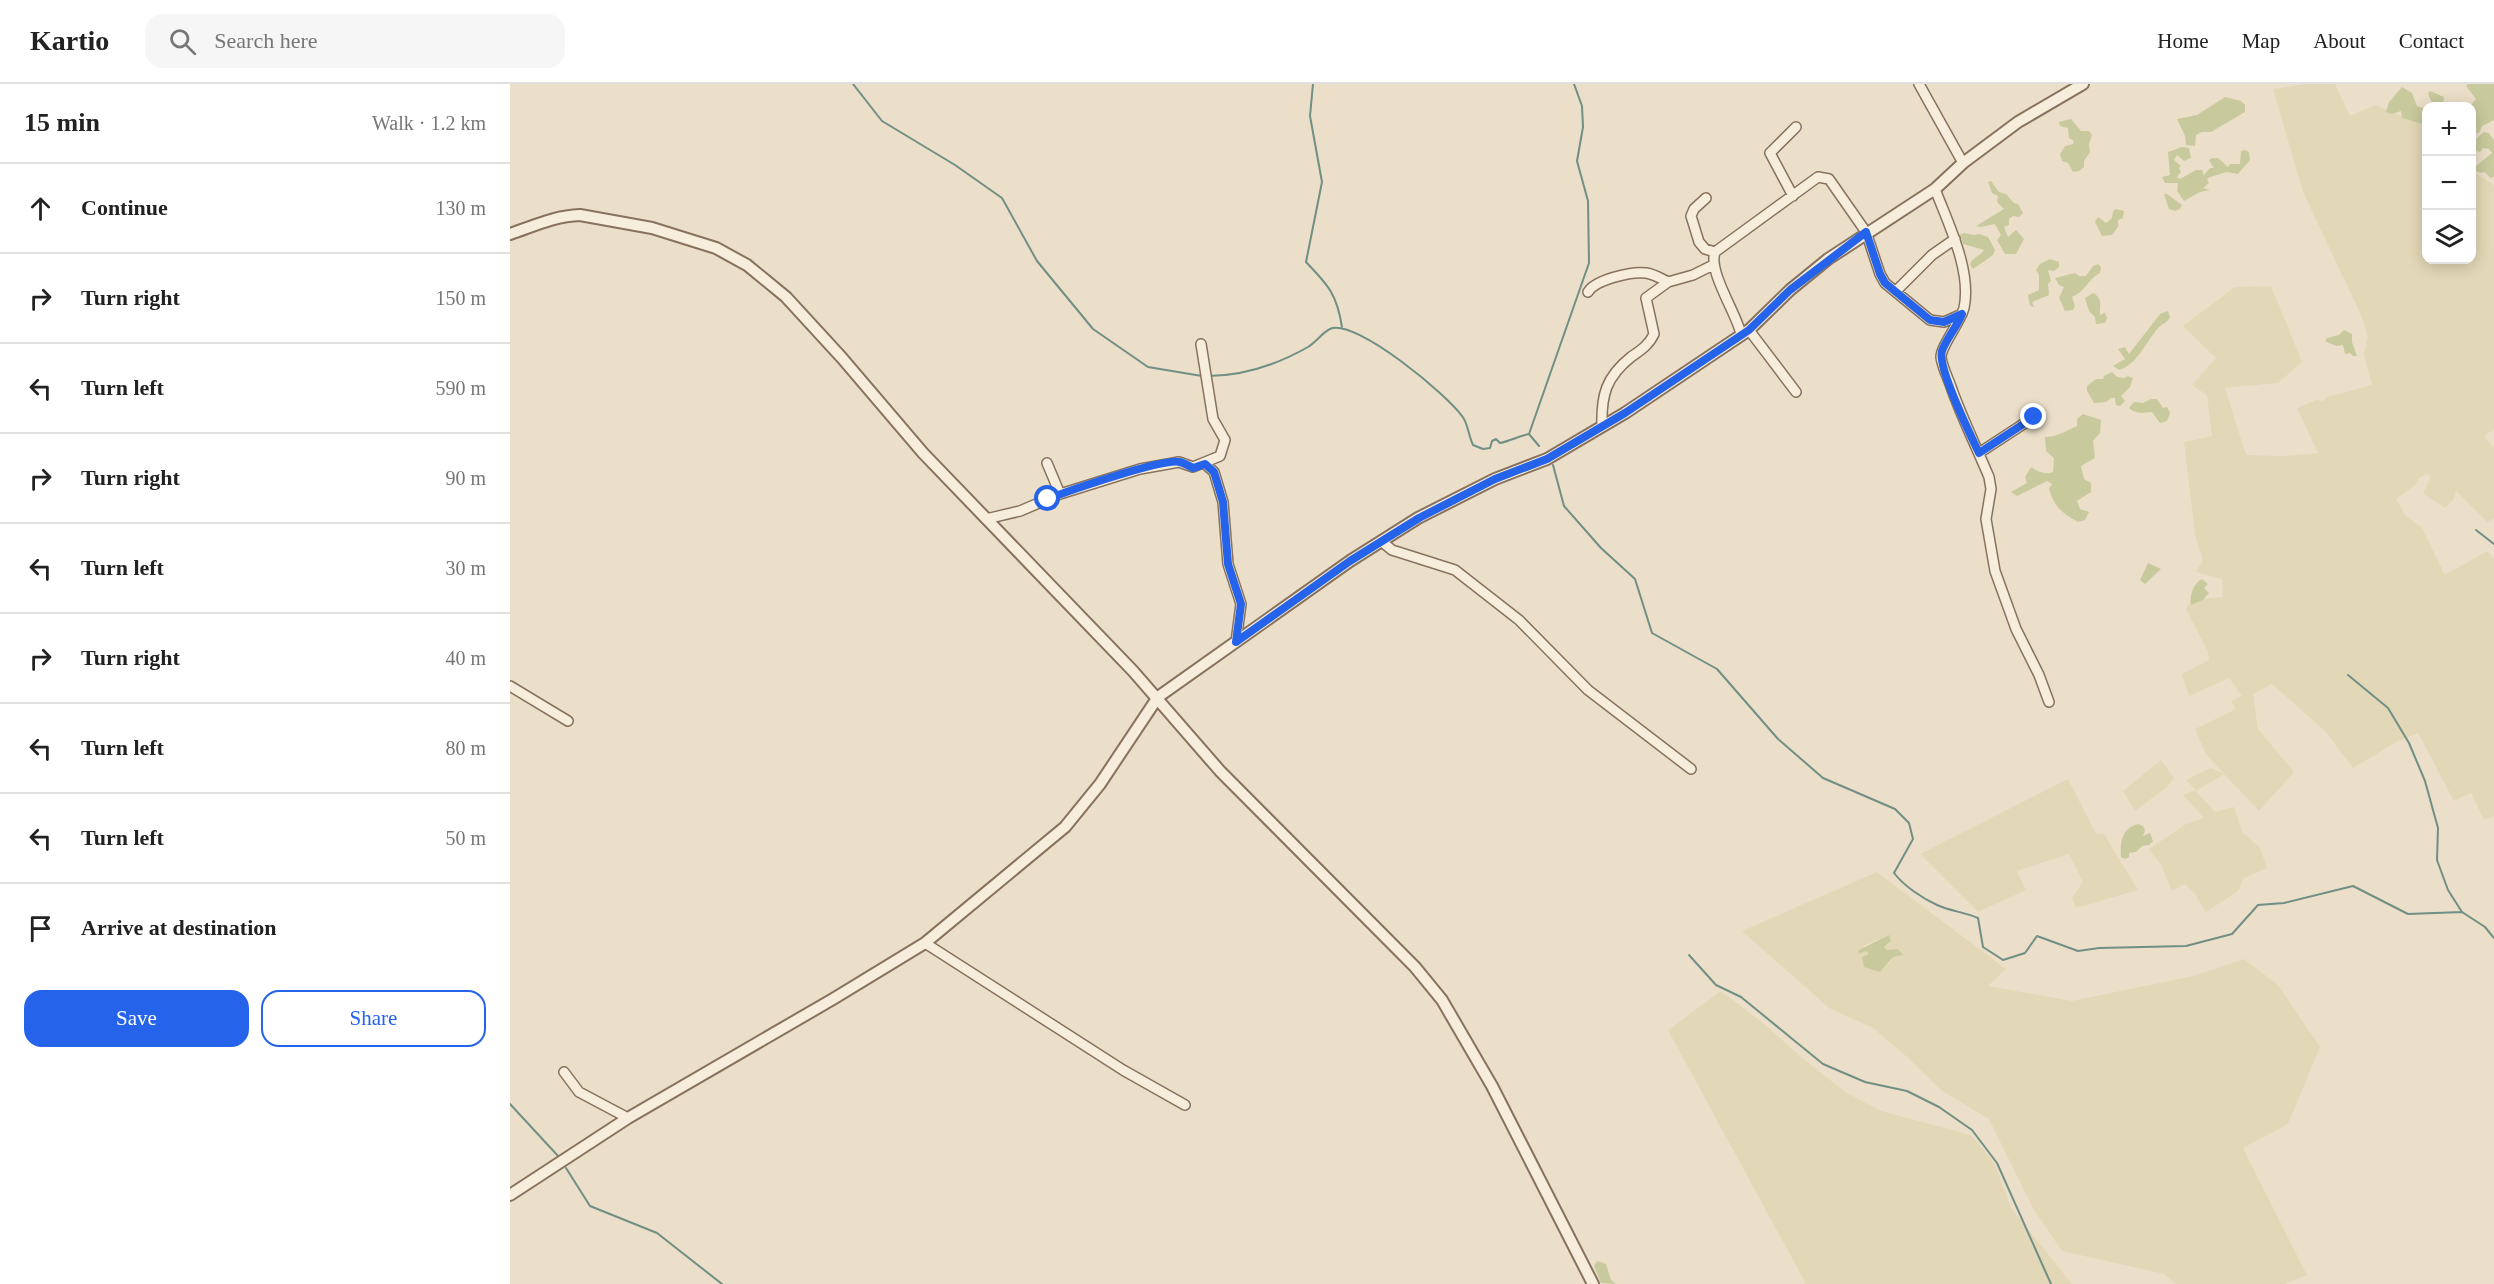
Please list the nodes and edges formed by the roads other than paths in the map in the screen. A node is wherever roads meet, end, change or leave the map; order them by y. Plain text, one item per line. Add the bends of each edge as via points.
1 (1918, 84) edge
2 (2083, 84) edge
3 (1796, 127) dead end
4 (1963, 163) junction
5 (1935, 189) junction
6 (1793, 196) junction
7 (1706, 198) dead end
8 (1866, 232) junction
9 (510, 234) edge
10 (1954, 239) junction
11 (1714, 252) junction
12 (1713, 265) junction
13 (1668, 282) junction
14 (1896, 291) junction
15 (1588, 292) dead end
16 (1962, 314) junction
17 (1745, 332) junction
18 (1201, 344) dead end
19 (1796, 392) dead end
20 (2034, 417) dead end
21 (1602, 426) junction
22 (1979, 453) junction
23 (1220, 456) junction
24 (1047, 463) dead end
25 (1205, 464) junction
26 (1214, 472) junction
27 (1060, 494) junction
28 (986, 519) junction
29 (1381, 541) junction
30 (1236, 642) junction
31 (510, 686) edge
32 (1158, 697) junction
33 (2049, 702) dead end
34 (568, 722) dead end
35 (1691, 769) dead end
36 (925, 942) junction
37 (564, 1072) dead end
38 (1185, 1105) dead end
39 (628, 1118) junction
40 (510, 1195) edge
41 (1593, 1284) edge

1 - 4 street
2 - 4 street via 2018,122
3 - 6 street via 1770,153
4 - 5 street
5 - 8 street
5 - 10 street
6 - 8 street via 1818,177 1829,179
6 - 11 street
7 - 11 street via 1691,216 1699,242
8 - 14 street via 1880,274
8 - 17 street via 1790,290
9 - 28 street via 558,216 580,215 652,228 716,248 747,265 786,297
10 - 14 street
10 - 16 street via 1962,267
11 - 12 street
12 - 13 street
12 - 17 street
13 - 15 street via 1646,273 1633,274 1599,281
13 - 21 street via 1646,298 1654,334 1611,376 1603,398
14 - 16 street via 1930,320 1944,322
16 - 22 street via 1941,357
17 - 19 street
17 - 21 street
18 - 23 street via 1213,419 1225,440
20 - 22 street
21 - 29 street via 1547,459 1495,479
22 - 33 street via 1992,489 1986,519 1995,571
23 - 25 street
23 - 26 street
24 - 27 street
25 - 26 street
25 - 27 street via 1193,468 1171,462
26 - 30 street via 1223,502 1228,564 1241,604
27 - 28 street via 1020,511
28 - 32 street
29 - 30 street
29 - 35 street via 1392,550 1455,570 1518,620 1588,690
30 - 32 street
31 - 34 street
32 - 36 street via 1100,784 1065,827
32 - 41 street via 1220,771 1402,953 1442,1000 1492,1086
36 - 38 street via 1085,1047
36 - 39 street
37 - 39 street via 579,1092
39 - 40 street

